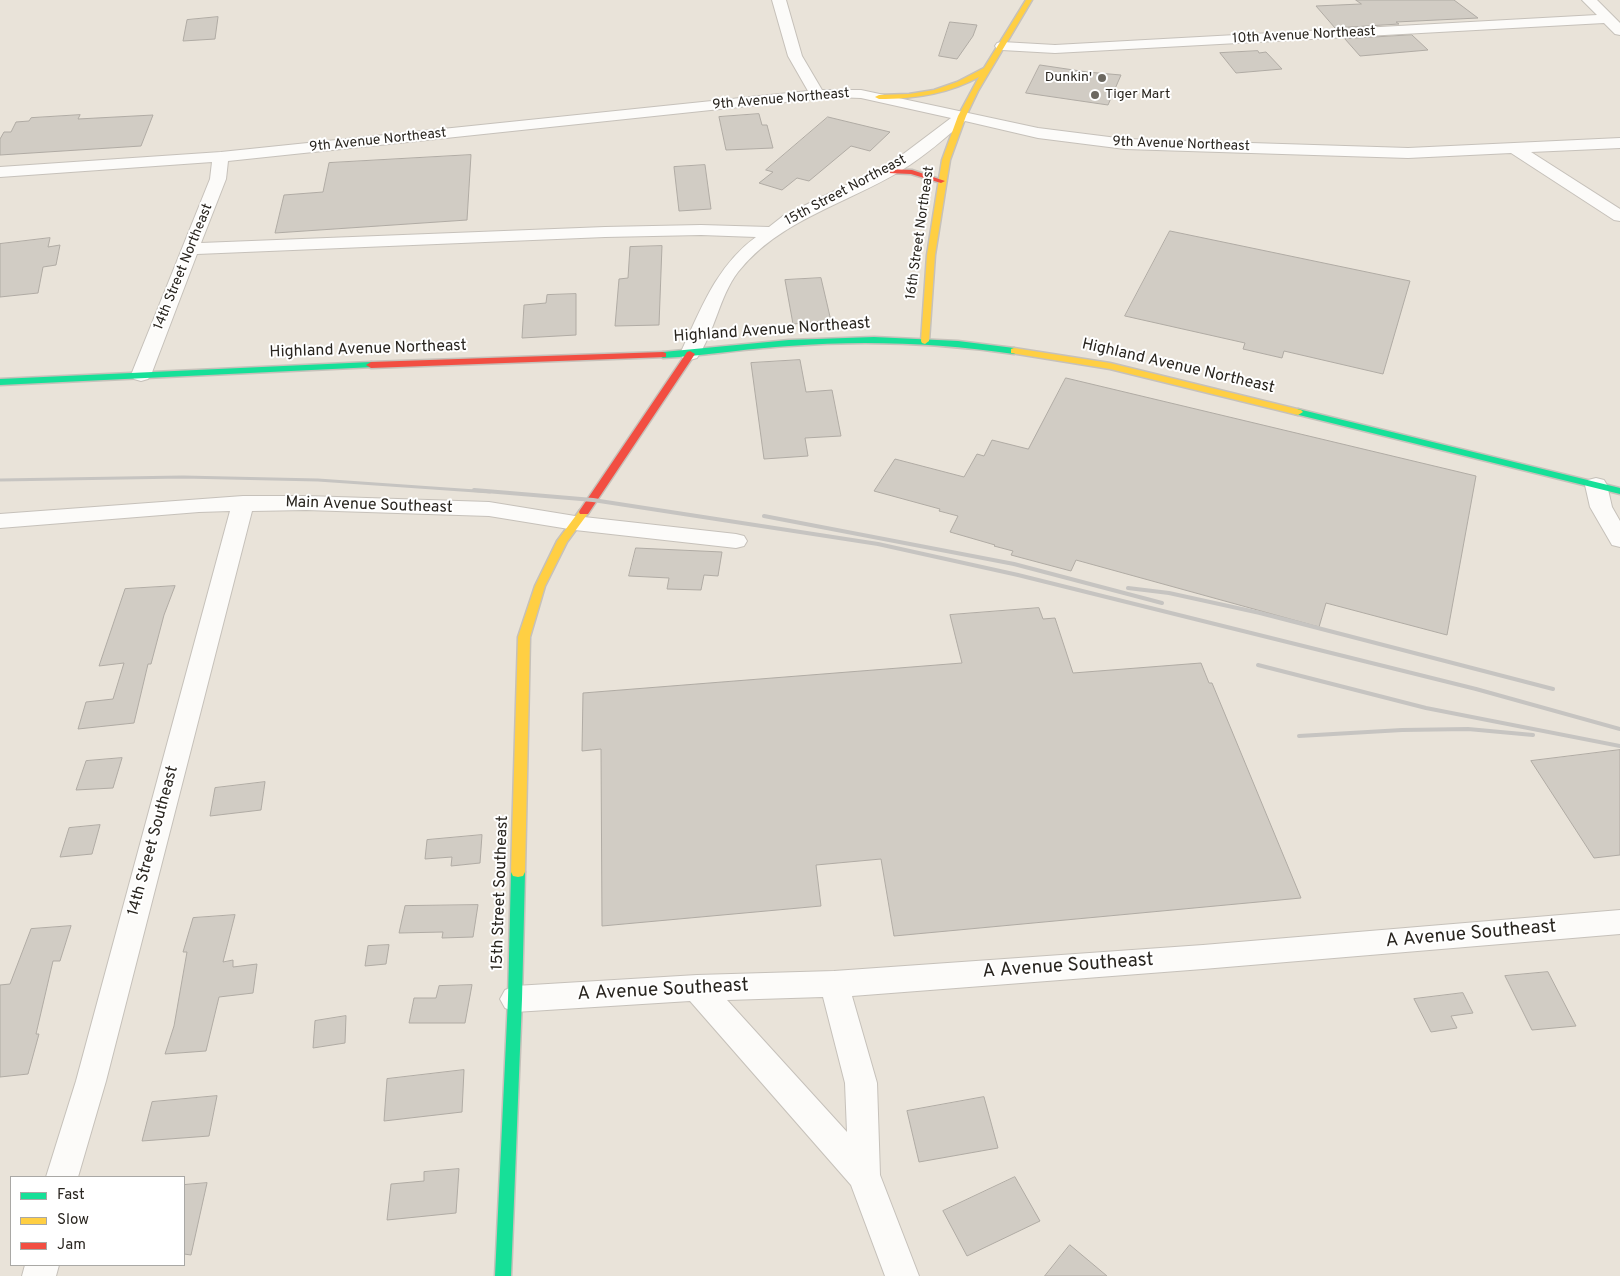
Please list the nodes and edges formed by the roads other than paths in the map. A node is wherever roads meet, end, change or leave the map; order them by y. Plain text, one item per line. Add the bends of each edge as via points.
1 (779, 0) edge
2 (1029, 0) edge
3 (1589, 0) edge
4 (1606, 19) junction
5 (1620, 31) edge
6 (1002, 46) junction
7 (986, 70) junction
8 (818, 95) junction
9 (879, 97) junction
10 (962, 116) junction
11 (1620, 143) edge
12 (1516, 149) junction
13 (221, 157) junction
14 (888, 171) junction
15 (0, 172) edge
16 (941, 181) junction
17 (1620, 216) edge
18 (772, 232) junction
19 (190, 249) junction
20 (925, 341) junction
21 (690, 354) junction
22 (141, 375) junction
23 (0, 382) edge
24 (1596, 485) junction
25 (1620, 491) edge
26 (243, 503) junction
27 (0, 521) edge
28 (575, 523) junction
29 (1620, 540) edge
30 (736, 541) dead end
31 (1620, 922) edge
32 (834, 984) junction
33 (697, 988) junction
34 (514, 999) junction
35 (864, 1175) junction
36 (62, 1176) edge
37 (503, 1276) edge
38 (902, 1276) edge

1 - 8 street via 795,56
2 - 6 main road, 16th Street Northeast
3 - 4 street
4 - 5 street
4 - 6 street, 10th Avenue Northeast via 1055,49
6 - 7 main road, 16th Street Northeast
7 - 9 main road via 949,90 906,97
7 - 10 main road, 16th Street Northeast
8 - 9 street, 9th Avenue Northeast via 852,93
8 - 13 street, 9th Avenue Northeast
9 - 10 street, 9th Avenue Northeast
10 - 12 street, 9th Avenue Northeast via 1038,133 1125,144 1408,153
10 - 14 street, 15th Street Northeast
10 - 16 main road, 16th Street Northeast
11 - 12 street, 9th Avenue Northeast
12 - 17 street
13 - 15 street, 9th Avenue Northeast
13 - 19 street, 14th Street Northeast via 218,180
14 - 16 main road via 912,172
14 - 18 street, 15th Street Northeast via 789,220
16 - 20 main road, 16th Street Northeast via 931,255
18 - 19 street via 605,232
18 - 21 street, 15th Street Northeast via 730,271
19 - 22 street, 14th Street Northeast
20 - 21 main road, Highland Avenue Northeast via 788,343
20 - 24 main road, Highland Avenue Northeast via 1004,348 1110,366
21 - 22 main road, Highland Avenue Northeast
21 - 28 main road, 15th Street Northeast
22 - 23 main road, Highland Avenue Northeast
24 - 25 main road, Highland Avenue Northeast
24 - 29 street via 1601,507
26 - 27 street, Main Avenue Southeast
26 - 28 street, Main Avenue Southeast via 489,509
26 - 36 street, 14th Street Southeast via 91,1081
28 - 30 street, Main Avenue Southeast
28 - 34 main road, 15th Street Southeast via 562,541 540,586 524,637
31 - 32 street, A Avenue Southeast via 1203,958
32 - 33 street, A Avenue Southeast
32 - 35 street via 861,1082
33 - 34 street, A Avenue Southeast
33 - 35 street
34 - 37 main road, 15th Street Southeast
35 - 38 street

